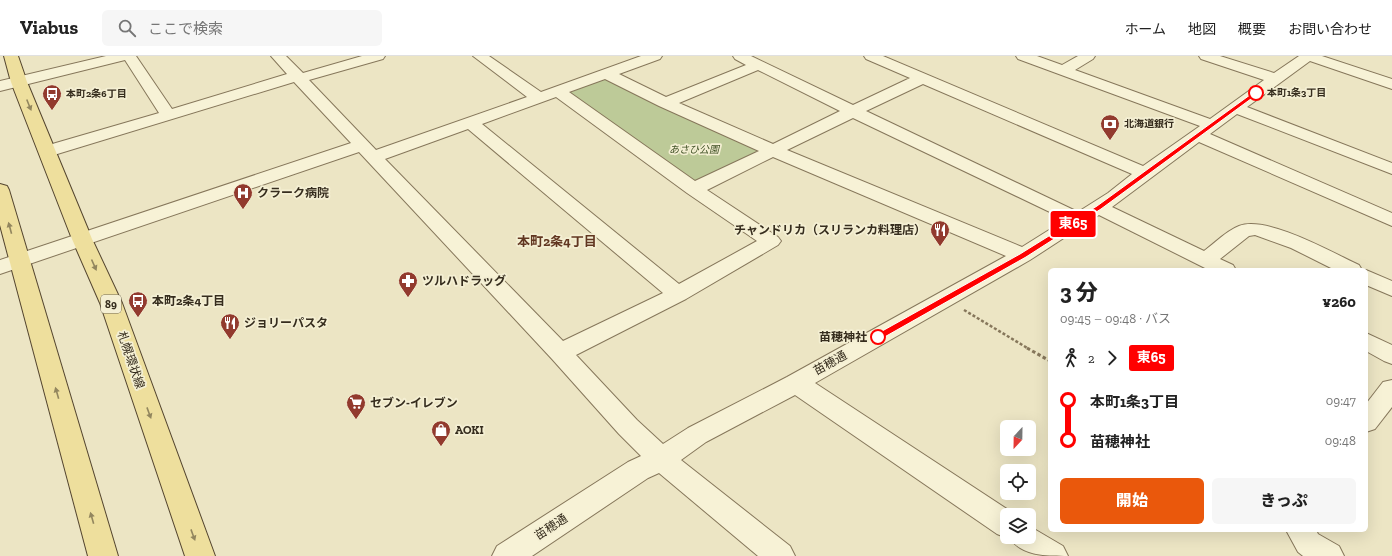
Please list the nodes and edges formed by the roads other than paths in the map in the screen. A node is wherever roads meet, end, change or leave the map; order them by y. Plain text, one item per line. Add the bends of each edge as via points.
1 (11, 56) edge
2 (124, 56) edge
3 (130, 56) edge
4 (278, 56) edge
5 (378, 56) edge
6 (480, 56) edge
7 (740, 56) edge
8 (871, 56) edge
9 (1023, 56) edge
10 (1088, 56) edge
11 (1206, 56) edge
12 (1308, 56) edge
13 (643, 58) edge
14 (758, 65) junction
15 (1063, 71) junction
16 (607, 74) junction
17 (298, 77) junction
18 (922, 78) junction
19 (1276, 79) junction
20 (9, 84) edge
21 (1392, 84) edge
22 (558, 91) junction
23 (538, 98) junction
24 (665, 103) junction
25 (1236, 108) junction
26 (854, 112) junction
27 (168, 114) junction
28 (471, 123) junction
29 (1205, 130) junction
30 (774, 150) junction
31 (48, 151) junction
32 (369, 151) junction
33 (1392, 169) edge
34 (1145, 173) junction
35 (694, 189) junction
36 (0, 190) edge
37 (1099, 208) junction
38 (1078, 220) junction
39 (1392, 220) edge
40 (82, 239) junction
41 (1023, 255) junction
42 (1206, 260) junction
43 (9, 263) edge
44 (1222, 268) edge
45 (1348, 268) edge
46 (1368, 278) edge
47 (1392, 289) edge
48 (678, 294) junction
49 (1368, 342) edge
50 (560, 353) junction
51 (1392, 355) edge
52 (796, 383) junction
53 (1392, 389) edge
54 (1368, 419) edge
55 (661, 459) junction
56 (1000, 520) edge
57 (1301, 532) edge
58 (1035, 544) edge
59 (103, 556) edge
60 (200, 556) edge
61 (507, 556) edge
62 (780, 556) edge
63 (1053, 556) edge
64 (1329, 556) edge

1 - 20 main road, 札幌環状線 / 89
2 - 20 street
3 - 27 street
4 - 17 street
5 - 17 street
6 - 23 street
7 - 14 street
8 - 18 street
9 - 15 street
10 - 15 street
11 - 19 street
12 - 19 street, 苗穂通
12 - 21 street
13 - 16 street
14 - 24 street
14 - 26 street
15 - 29 street
16 - 22 street
16 - 24 street
17 - 27 street
17 - 32 street
18 - 26 street
18 - 34 street
19 - 25 street, 苗穂通
20 -> 31 main road, 札幌環状線 / 89
22 - 23 street
22 - 35 street
23 - 28 street
24 - 30 street
25 - 29 street, 苗穂通
25 - 33 street
26 - 30 street
26 - 38 street
27 - 31 street
28 - 32 street
28 - 48 street
29 - 34 street, 苗穂通
29 - 39 street
30 - 35 street
30 - 41 street
31 - 40 main road, 札幌環状線 / 89
32 - 40 street
32 - 50 street
34 - 37 street, 苗穂通
35 - 48 street via 771,241
43 -> 36 main road
37 - 38 street, 苗穂通
37 - 42 street
38 - 41 street, 苗穂通
40 - 43 street
40 -> 60 main road, 札幌環状線 / 89 via 111,303
41 - 52 street, 苗穂通
42 - 44 street
42 - 45 street via 1247,230 1281,236
59 -> 43 main road
46 - 47 street
48 - 50 street
49 - 51 street
50 - 55 street
52 - 55 street, 苗穂通 via 698,435
52 - 56 street
53 - 54 street
55 - 61 street, 苗穂通 via 638,470
55 - 62 street
57 - 64 street via 1308,543
58 - 63 street

